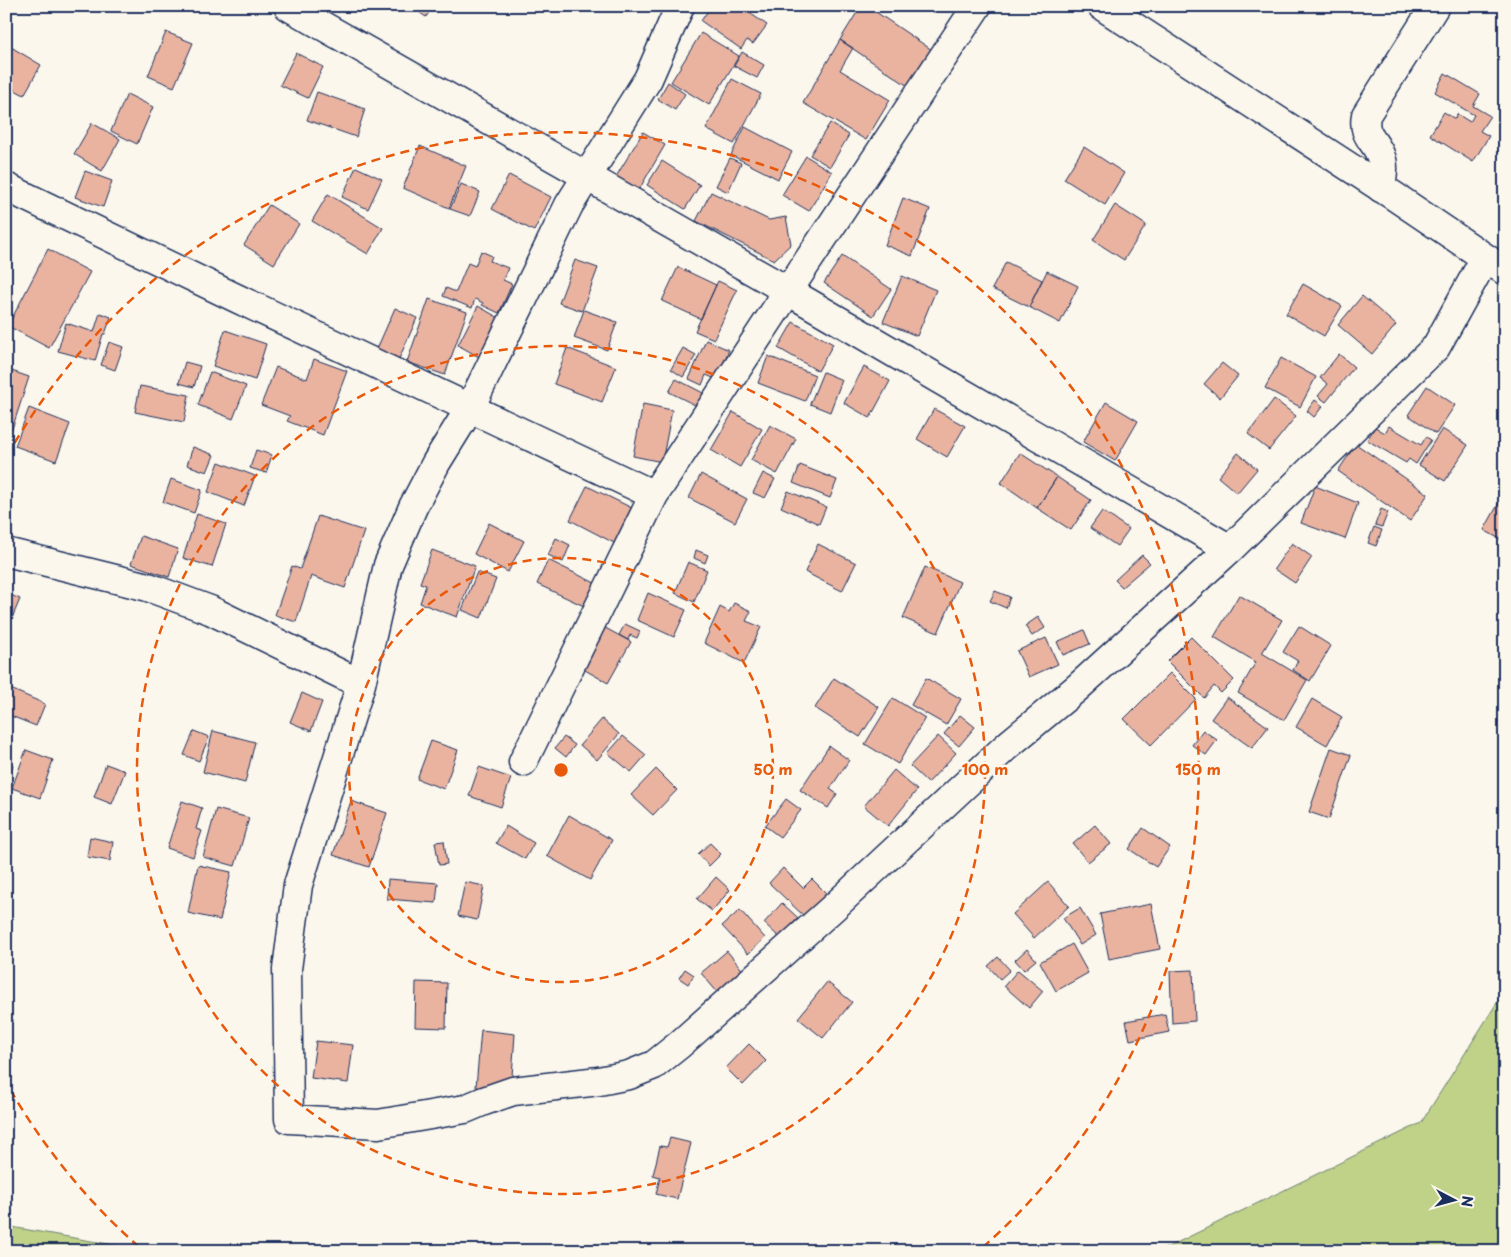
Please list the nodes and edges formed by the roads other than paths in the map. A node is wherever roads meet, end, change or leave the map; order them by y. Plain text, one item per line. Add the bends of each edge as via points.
1 (288, 6) edge
2 (680, 6) edge
3 (977, 6) edge
4 (1102, 6) edge
5 (1435, 6) edge
6 (586, 176) junction
7 (6, 187) edge
8 (1381, 188) junction
9 (1495, 264) edge
10 (788, 291) junction
11 (470, 408) junction
12 (654, 495) junction
13 (1230, 549) junction
14 (6, 552) edge
15 (361, 684) junction
16 (524, 762) dead end

1 - 6 main road
2 - 6 main road via 648,79
3 - 10 main road
4 - 8 main road
5 - 8 main road via 1366,115 1365,132 1381,154 1383,163
6 - 10 main road
6 - 11 main road
7 - 11 main road
8 - 9 main road
9 - 13 main road via 1436,347
10 - 12 main road
10 - 13 main road
11 - 12 main road
11 - 15 main road via 412,507 388,565
12 - 16 main road
13 - 15 main road via 1077,688 1008,744 834,906 654,1065 629,1075 513,1092 465,1109 378,1124 289,1119 288,969 298,885
14 - 15 main road via 148,587 210,610

